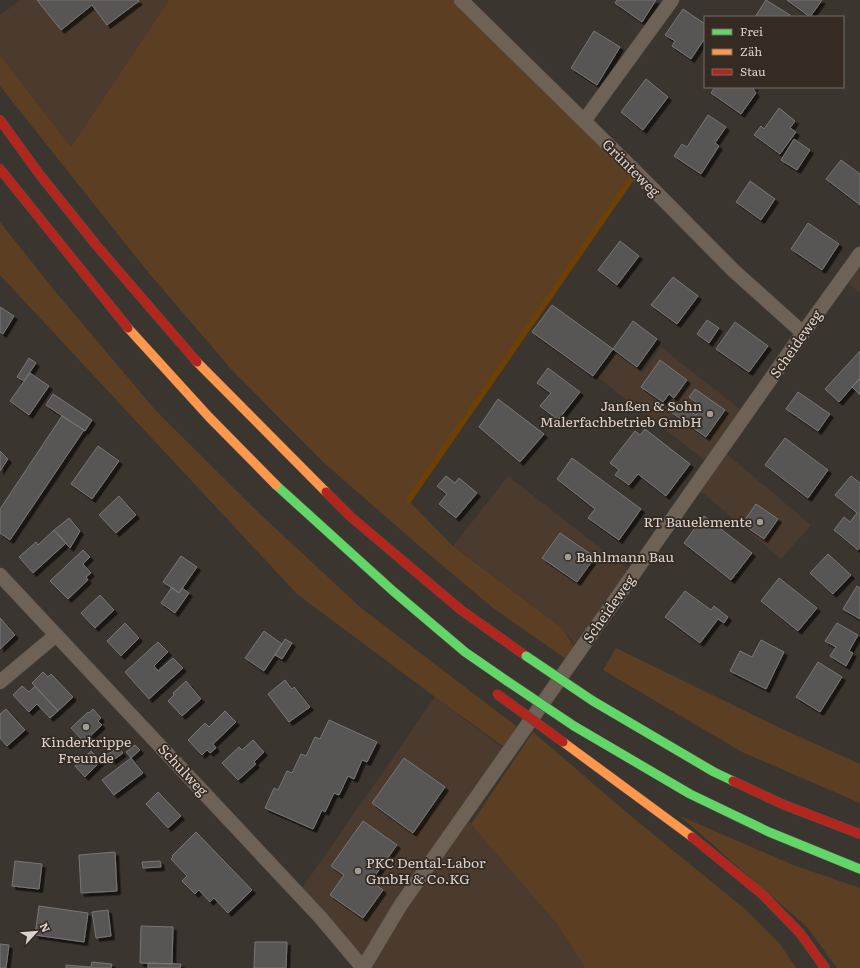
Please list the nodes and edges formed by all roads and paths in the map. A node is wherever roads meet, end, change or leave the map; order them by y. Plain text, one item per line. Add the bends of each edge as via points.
1 (461, 0) edge
2 (672, 0) edge
3 (0, 120) edge
4 (584, 121) junction
5 (0, 169) edge
6 (860, 254) edge
7 (803, 333) junction
8 (0, 575) edge
9 (56, 634) junction
10 (465, 652) junction
11 (484, 676) dead end
12 (0, 682) edge
13 (495, 690) dead end
14 (860, 834) edge
15 (860, 869) edge
16 (364, 968) edge
17 (825, 968) edge

1 - 4 street, Grünteweg
2 - 4 street
3 - 14 highway, bridge via 97,246 204,369 351,518 461,610 593,701 714,772 782,804
4 - 7 street, Grünteweg via 734,271
5 - 10 highway via 137,339 209,417 283,492
6 - 7 street, Scheideweg
7 - 16 street, Scheideweg via 400,906
8 - 9 street, Schulweg
9 - 12 street
9 - 16 street, Schulweg via 320,917
10 - 11 highway
10 - 15 highway, bridge via 574,726 690,794 769,832
13 - 17 highway, bridge via 695,840 763,895 800,933

